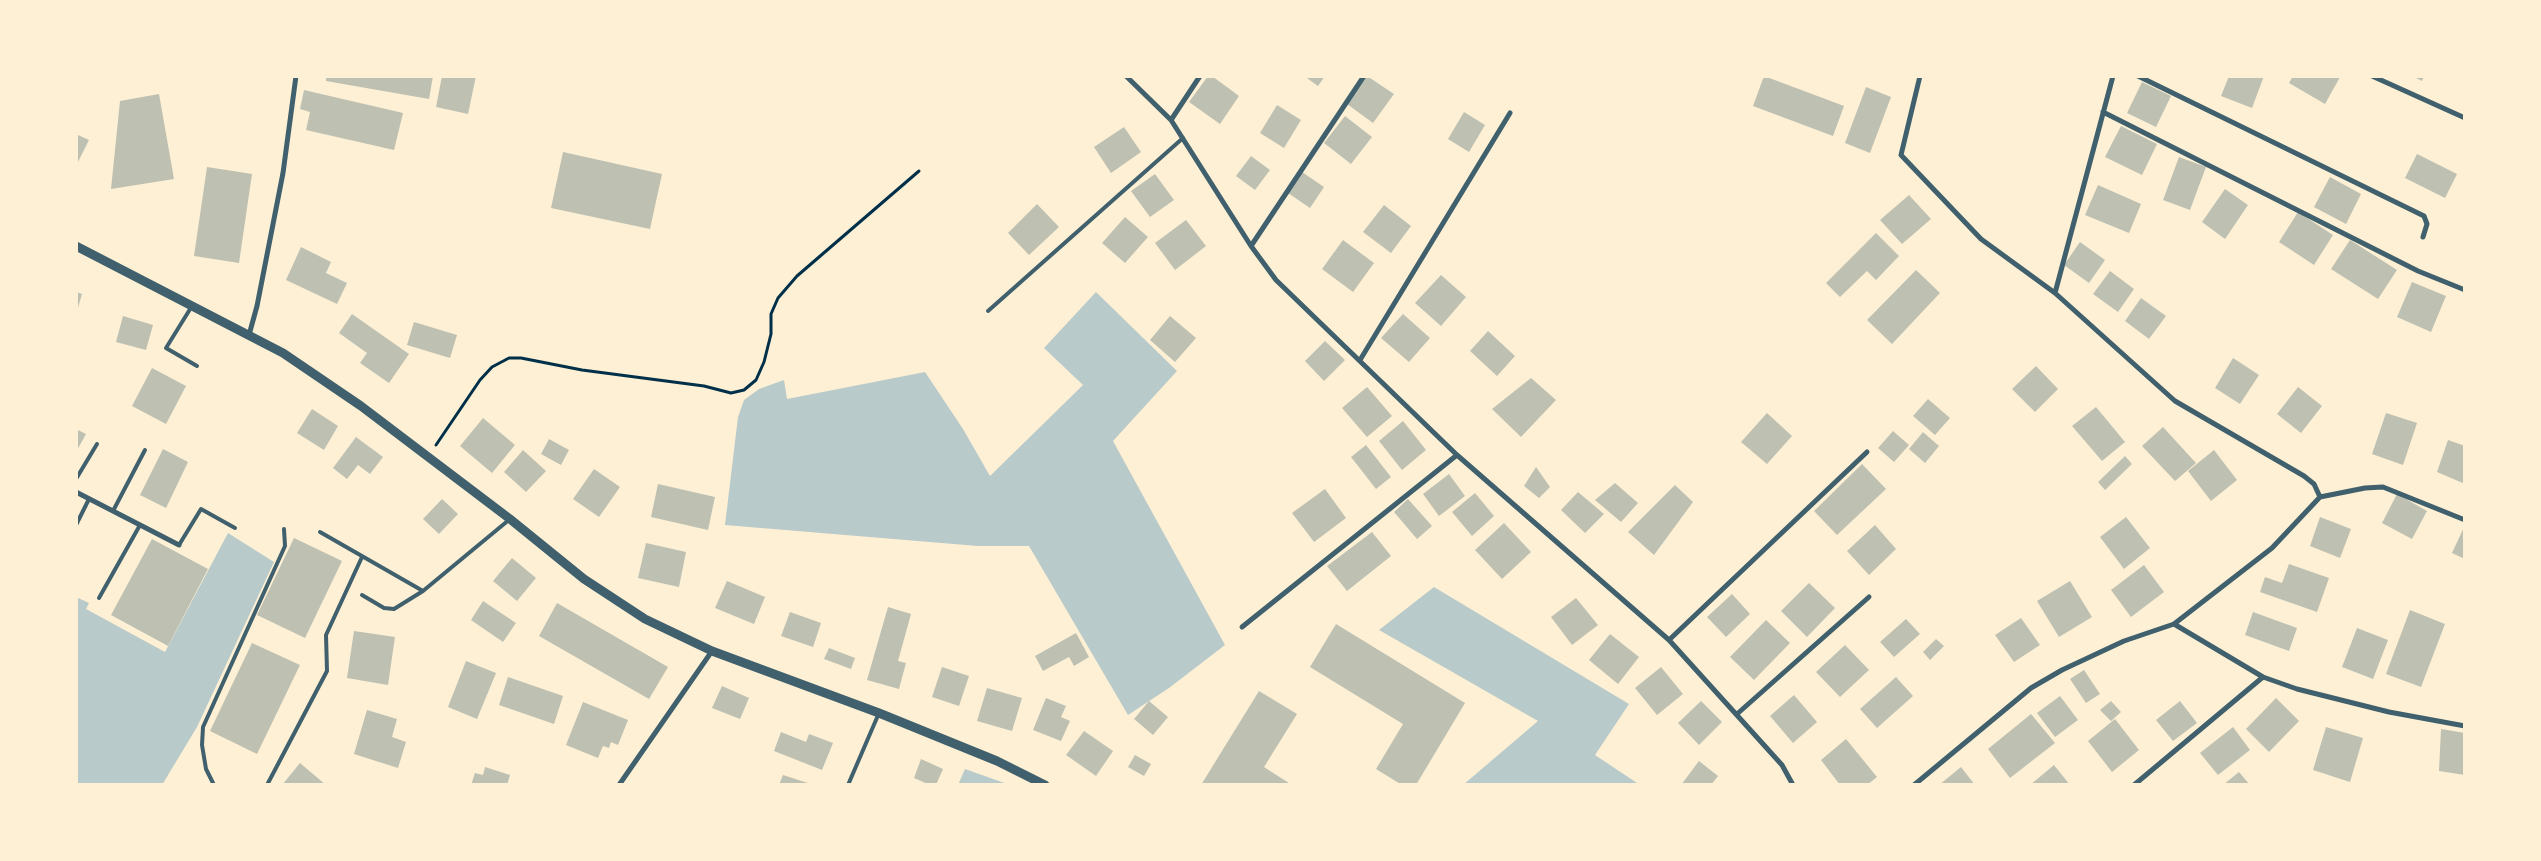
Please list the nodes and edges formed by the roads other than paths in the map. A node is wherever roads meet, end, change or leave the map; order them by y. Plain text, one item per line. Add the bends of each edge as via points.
1 (296, 76) edge
2 (1126, 76) edge
3 (1200, 76) edge
4 (1364, 76) edge
5 (1920, 76) edge
6 (2113, 76) edge
7 (2138, 76) edge
8 (2372, 76) edge
9 (2102, 112) junction
10 (1510, 113) dead end
11 (2465, 118) edge
12 (1171, 120) junction
13 (1183, 138) junction
14 (2423, 237) dead end
15 (76, 246) edge
16 (1251, 246) junction
17 (2465, 290) edge
18 (2055, 293) junction
19 (192, 306) junction
20 (988, 312) dead end
21 (249, 335) junction
22 (1360, 360) junction
23 (197, 366) dead end
24 (97, 444) dead end
25 (145, 450) dead end
26 (1867, 452) dead end
27 (1457, 456) junction
28 (76, 479) edge
29 (76, 492) edge
30 (2320, 497) junction
31 (89, 499) junction
32 (113, 511) junction
33 (510, 519) junction
34 (2465, 520) edge
35 (76, 525) edge
36 (140, 525) junction
37 (235, 528) dead end
38 (284, 529) dead end
39 (320, 532) dead end
40 (179, 545) joint
41 (362, 557) junction
42 (423, 591) junction
43 (362, 595) dead end
44 (1869, 597) dead end
45 (99, 598) dead end
46 (2174, 624) junction
47 (1242, 627) dead end
48 (1669, 640) junction
49 (712, 651) junction
50 (2263, 677) junction
51 (880, 713) junction
52 (1737, 714) junction
53 (2465, 726) edge
54 (214, 785) edge
55 (267, 785) edge
56 (619, 785) edge
57 (848, 785) edge
58 (1045, 785) edge
59 (1793, 785) edge
60 (1914, 785) edge
61 (2134, 785) edge

1 - 21 street via 285,164
2 - 12 street
3 - 12 street
4 - 16 street
5 - 18 street via 1901,155 1981,239
6 - 9 street
7 - 14 street via 2424,216 2427,224
8 - 11 street
9 - 17 street via 2418,271
9 - 18 street
10 - 22 street
12 - 13 street
13 - 16 street
13 - 20 lane
15 - 19 street
16 - 22 street via 1276,280
18 - 30 street via 2175,401 2304,476 2314,484
19 - 21 street
19 - 23 lane via 166,348
21 - 33 street via 361,406
22 - 27 street
24 - 28 lane
25 - 32 lane
26 - 48 street
27 - 47 street
27 - 48 street
29 - 31 street
30 - 34 street via 2383,487
30 - 46 street via 2272,548
31 - 32 street
31 - 35 lane
32 - 36 street
33 - 42 lane
33 - 49 street via 584,580 645,619
36 - 40 street
36 - 45 lane
37 - 40 lane via 200,509
38 - 54 lane via 285,546 203,726 206,769
39 - 41 lane
41 - 42 lane
41 - 55 lane via 326,635 327,671
42 - 43 lane via 394,609 384,608
44 - 52 street
46 - 50 street
46 - 60 street via 2124,641 2031,688
48 - 52 street
49 - 51 street
49 - 56 street
50 - 53 street via 2389,712
50 - 61 street
51 - 57 lane
51 - 58 street via 997,761
52 - 59 street via 1782,765

